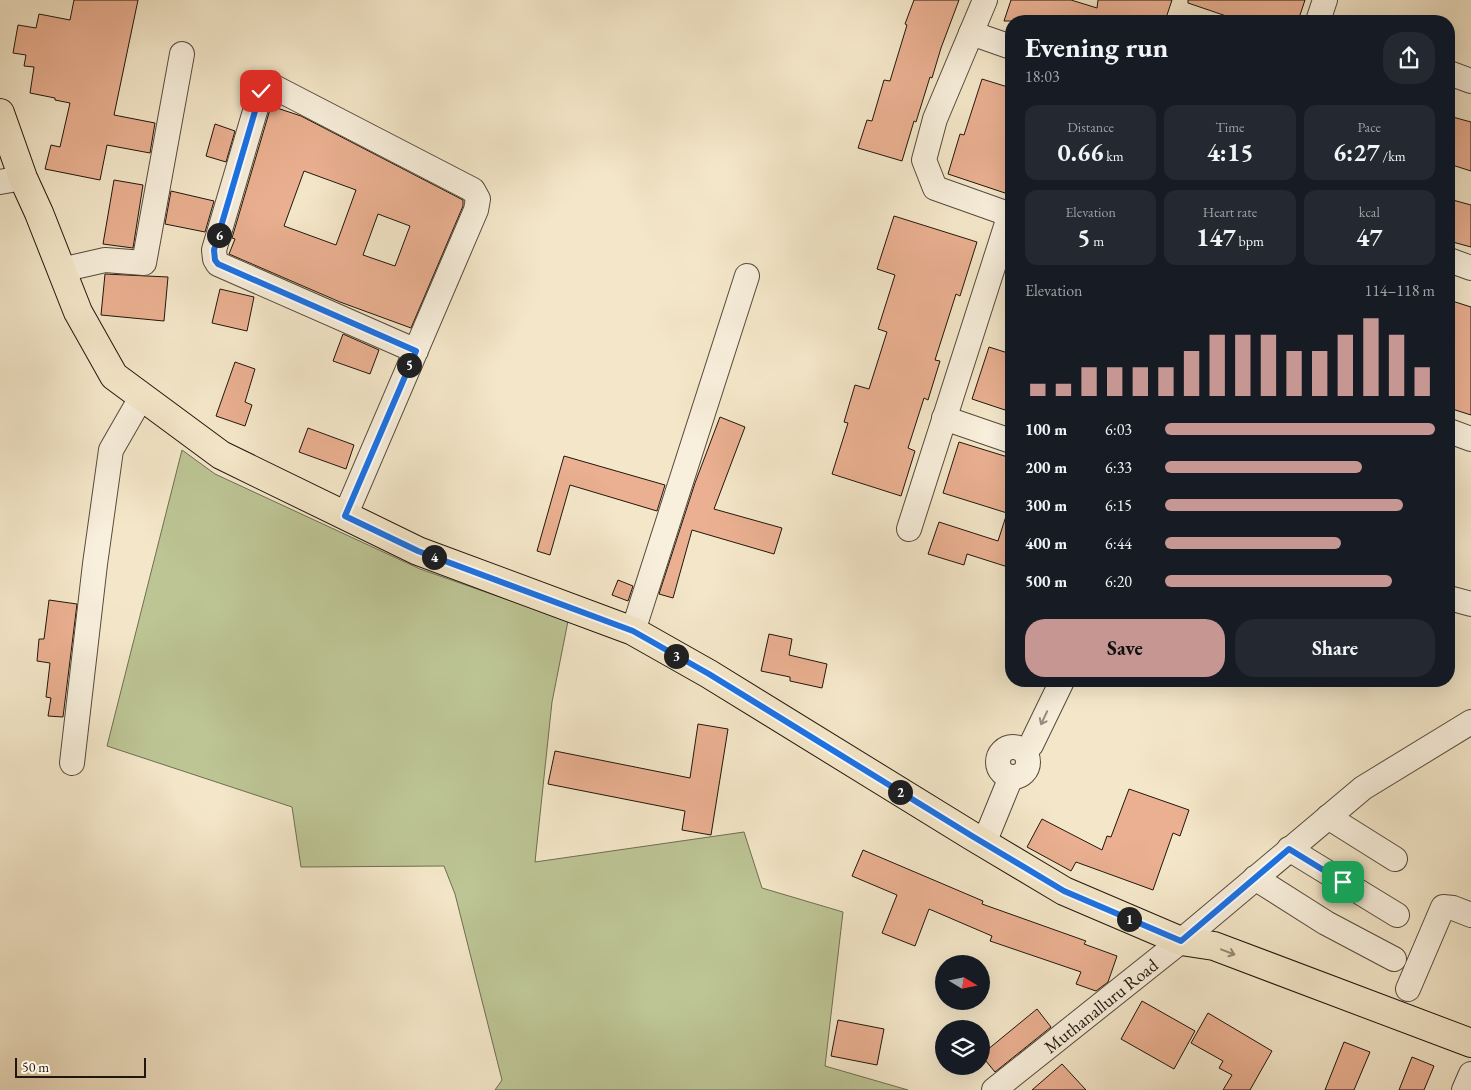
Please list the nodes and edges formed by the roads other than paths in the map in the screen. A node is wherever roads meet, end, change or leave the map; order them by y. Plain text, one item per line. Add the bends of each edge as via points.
1 (985, 0) edge
2 (1325, 0) edge
3 (1320, 15) edge
4 (971, 33) junction
5 (1005, 45) edge
6 (182, 54) dead end
7 (1455, 75) edge
8 (1471, 81) edge
9 (0, 112) edge
10 (12, 180) edge
11 (1005, 213) edge
12 (1005, 230) edge
13 (1455, 262) edge
14 (1471, 268) edge
15 (61, 270) junction
16 (747, 276) dead end
17 (416, 351) junction
18 (142, 396) junction
19 (944, 418) junction
20 (1455, 433) edge
21 (1005, 439) edge
22 (1471, 439) edge
23 (345, 516) junction
24 (909, 529) dead end
25 (1455, 600) edge
26 (1471, 604) edge
27 (633, 631) junction
28 (1041, 687) edge
29 (1059, 687) edge
30 (1471, 722) edge
31 (1020, 750) junction
32 (72, 763) dead end
33 (1328, 817) junction
34 (978, 839) junction
35 (1289, 849) junction
36 (1395, 860) dead end
37 (1255, 878) junction
38 (1397, 915) dead end
39 (1471, 915) edge
40 (1181, 941) junction
41 (1394, 959) dead end
42 (1408, 989) dead end
43 (1471, 1043) edge
44 (1471, 1060) edge
45 (1471, 1074) edge
46 (994, 1090) edge
47 (1464, 1090) edge

1 - 4 street
2 - 3 street
4 - 5 street
4 - 11 street via 936,120 924,160 936,188
6 - 15 street via 144,263 105,260
7 - 8 street
9 - 10 main road
10 - 15 main road via 39,213
12 - 19 street
13 - 14 street
15 - 18 main road via 78,312 114,376
16 - 27 street
17 - 17 street via 476,210 478,199 473,190 274,87 261,91 214,250 215,260
17 - 23 street
18 - 23 main road via 221,456
18 - 32 street via 111,450
19 - 21 street
19 - 24 street
20 - 22 street
23 - 27 main road via 418,551
25 - 26 street
27 - 34 main road
28 - 31 street via 1016,738
29 -> 31 street via 1031,745
30 - 33 street, Muthanalluru Road via 1363,788
31 - 34 street via 1007,749 1000,755 998,764 1007,775
33 - 35 street, Muthanalluru Road
33 - 36 street
34 - 40 main road via 1064,891
35 - 37 street, Muthanalluru Road
35 - 38 street
37 - 40 street, Muthanalluru Road
37 - 41 street via 1326,923
39 - 42 street via 1442,907
40 -> 43 main road via 1214,946
40 - 44 main road via 1204,962
40 - 46 street, Muthanalluru Road
45 - 47 street

